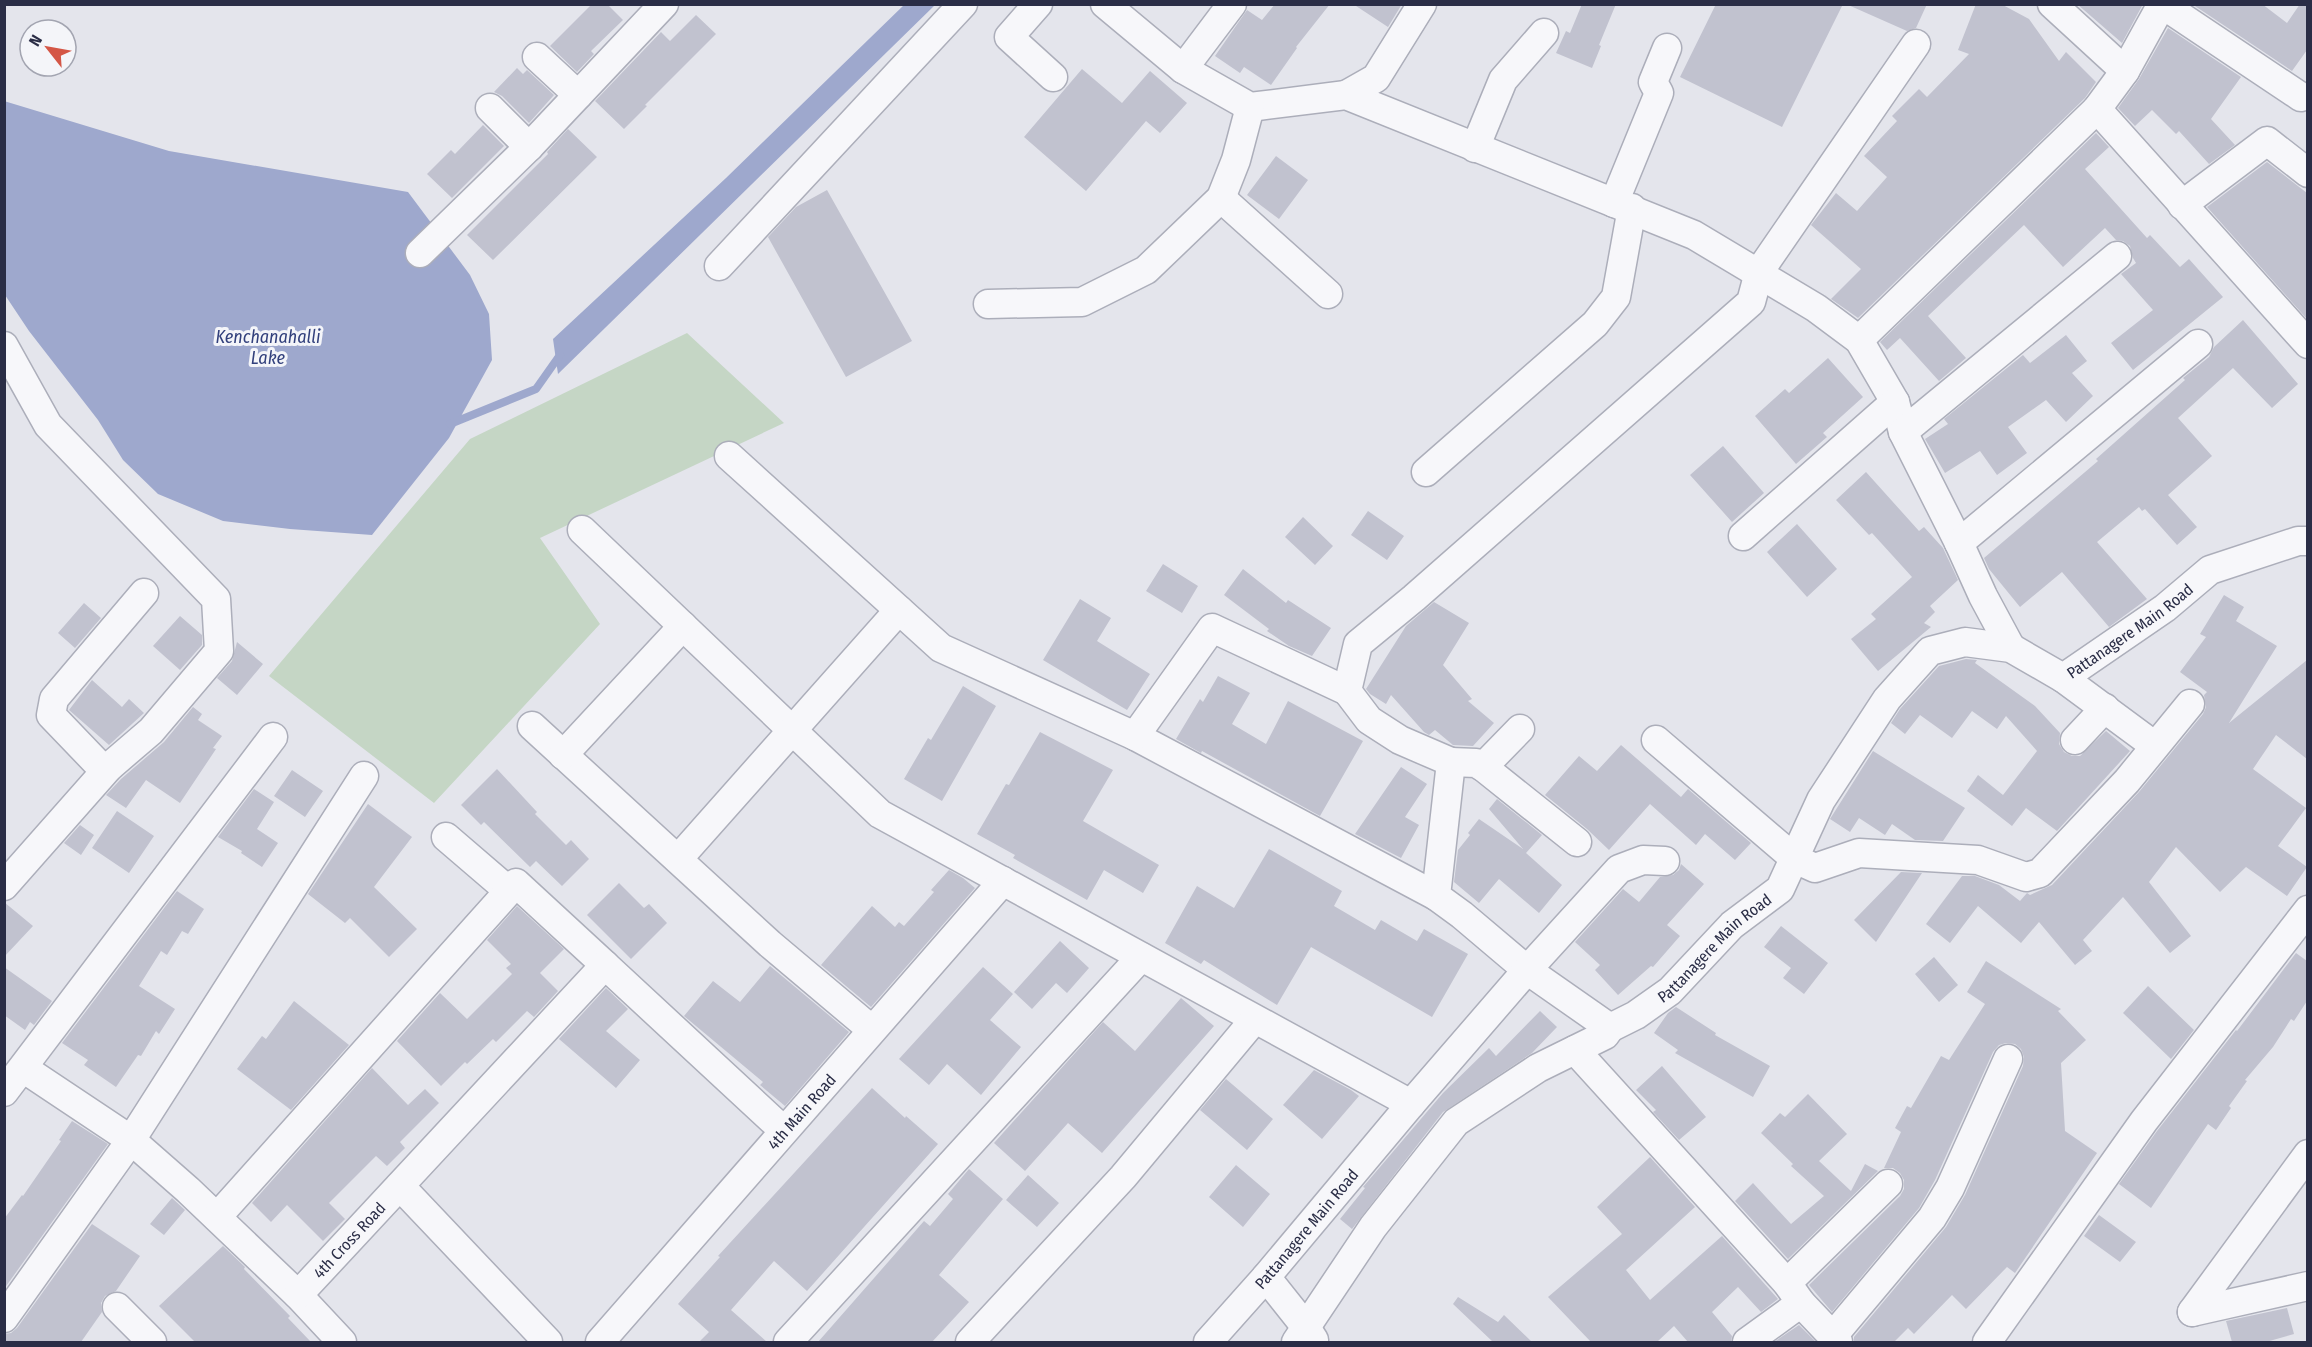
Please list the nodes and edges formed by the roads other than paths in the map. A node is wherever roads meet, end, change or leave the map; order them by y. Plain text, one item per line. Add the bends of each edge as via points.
1 (664, 4) edge
2 (963, 4) edge
3 (1038, 4) edge
4 (1105, 4) edge
5 (1232, 4) edge
6 (1422, 4) edge
7 (2052, 4) edge
8 (2162, 4) edge
9 (1544, 33) dead end
10 (1916, 44) dead end
11 (1667, 48) dead end
12 (537, 57) dead end
13 (1183, 69) junction
14 (2125, 72) junction
15 (1053, 77) dead end
16 (578, 95) junction
17 (1346, 95) junction
18 (2301, 97) dead end
19 (1250, 107) junction
20 (490, 108) dead end
21 (2097, 109) junction
22 (529, 147) junction
23 (1475, 148) junction
24 (2307, 173) edge
25 (1221, 198) junction
26 (1623, 205) junction
27 (2182, 205) junction
28 (420, 253) dead end
29 (2117, 256) dead end
30 (719, 266) dead end
31 (1759, 272) junction
32 (1328, 294) dead end
33 (988, 304) dead end
34 (1859, 340) junction
35 (2198, 344) dead end
36 (2307, 344) edge
37 (4, 346) edge
38 (1894, 402) junction
39 (1903, 432) junction
40 (729, 456) dead end
41 (1426, 472) dead end
42 (582, 530) dead end
43 (1743, 536) dead end
44 (2307, 541) edge
45 (1959, 543) junction
46 (144, 593) dead end
47 (899, 610) junction
48 (683, 626) junction
49 (2011, 648) junction
50 (2064, 678) junction
51 (1347, 691) junction
52 (2190, 704) dead end
53 (2105, 708) junction
54 (532, 726) dead end
55 (1520, 729) dead end
56 (792, 730) junction
57 (1135, 736) junction
58 (273, 737) dead end
59 (1656, 740) dead end
60 (2075, 741) dead end
61 (2155, 746) junction
62 (563, 755) junction
63 (1451, 762) junction
64 (110, 767) junction
65 (1483, 767) junction
66 (364, 776) dead end
67 (446, 837) dead end
68 (1577, 842) dead end
69 (678, 859) junction
70 (1795, 859) junction
71 (1665, 861) dead end
72 (1003, 881) junction
73 (4, 885) edge
74 (509, 891) junction
75 (1436, 896) junction
76 (2307, 910) edge
77 (1142, 957) junction
78 (605, 965) junction
79 (1527, 970) junction
80 (1254, 1020) junction
81 (1610, 1028) junction
82 (871, 1029) junction
83 (1575, 1050) junction
84 (2008, 1059) dead end
85 (23, 1068) junction
86 (4, 1092) edge
87 (1411, 1104) junction
88 (783, 1130) junction
89 (131, 1140) junction
90 (2307, 1154) edge
91 (1888, 1184) dead end
92 (400, 1186) junction
93 (217, 1217) junction
94 (1266, 1277) junction
95 (2307, 1286) edge
96 (1794, 1293) junction
97 (298, 1295) junction
98 (117, 1307) dead end
99 (4, 1317) edge
100 (1305, 1337) edge
101 (1835, 1340) edge
102 (152, 1342) edge
103 (342, 1342) edge
104 (548, 1342) edge
105 (600, 1342) edge
106 (788, 1342) edge
107 (970, 1342) edge
108 (1208, 1342) edge
109 (1748, 1342) edge
110 (1987, 1342) edge

1 - 16 street
2 - 30 street
3 - 15 street via 1009,38
4 - 13 street
5 - 13 street
6 - 17 street via 1376,78
7 - 14 street
8 - 14 street
8 - 18 street
9 - 23 street via 1503,80
10 - 31 street
11 - 26 street via 1653,82 1659,93
12 - 16 street
13 - 19 street
14 - 21 street
16 - 22 street
17 - 19 street
17 - 23 street
19 - 25 street
20 - 22 street
21 - 27 street
21 - 34 street
22 - 28 street
23 - 26 street
24 - 27 street via 2267,141
25 - 32 street
25 - 33 street via 1146,270 1082,302
26 - 31 street via 1694,235
26 - 41 street via 1616,297 1595,324
27 - 36 street
29 - 39 street
31 - 34 street
31 - 51 street via 1751,302 1358,644
34 - 38 street
35 - 45 street
37 - 64 street via 48,425 216,599 219,651 151,731
38 - 39 street
38 - 43 street
39 - 45 street
40 - 47 street
42 - 48 street
44 - 50 street, Pattanagere Main Road via 2210,570 2165,608
45 - 49 street
46 - 64 street via 54,699 51,715 98,764
47 - 56 street
47 - 57 street via 940,648
48 - 56 street
48 - 62 street
49 - 50 street, Pattanagere Main Road
49 - 70 street, Pattanagere Main Road via 1965,642 1930,651 1887,699 1821,800
50 - 53 street
51 - 57 street via 1212,628
51 - 63 street via 1369,720 1400,740
52 - 61 street
53 - 60 street
53 - 61 street
54 - 62 street
55 - 65 street
56 - 69 street
56 - 72 street via 880,814
57 - 75 street
58 - 85 street
59 - 70 street
61 - 70 street via 2040,873 2026,877 1978,860 1959,858 1859,853 1815,867
62 - 69 street
63 - 65 street
63 - 75 street
64 - 73 street
65 - 68 street
66 - 89 street
67 - 74 street
69 - 82 street
70 - 81 street, Pattanagere Main Road via 1780,889 1732,926 1670,992
71 - 79 street, Pattanagere Main Road via 1643,860 1619,869
72 - 77 street
72 - 82 street, 4th Main Road
74 - 78 street via 516,883
74 - 93 street
75 - 79 street
76 - 110 street via 2144,1121
77 - 80 street
77 - 106 street
78 - 88 street
78 - 92 street, 4th Cross Road
79 - 81 street
79 - 87 street, Pattanagere Main Road
80 - 87 street
80 - 107 street via 1123,1177
81 - 83 street, Pattanagere Main Road via 1605,1035
82 - 88 street, 4th Main Road
83 - 96 street
83 - 100 street, Pattanagere Main Road via 1538,1068 1456,1122 1372,1227
84 - 101 street via 1950,1188 1932,1218
85 - 86 street
85 - 89 street
87 - 94 street, Pattanagere Main Road
88 - 105 street, 4th Main Road
89 - 93 street
89 - 99 street
90 - 95 street via 2192,1312
91 - 96 street
92 - 97 street, 4th Cross Road
92 - 104 street
93 - 97 street
94 - 100 street
94 - 108 street, Pattanagere Main Road
96 - 101 street
96 - 109 street
97 - 103 street
98 - 102 street

